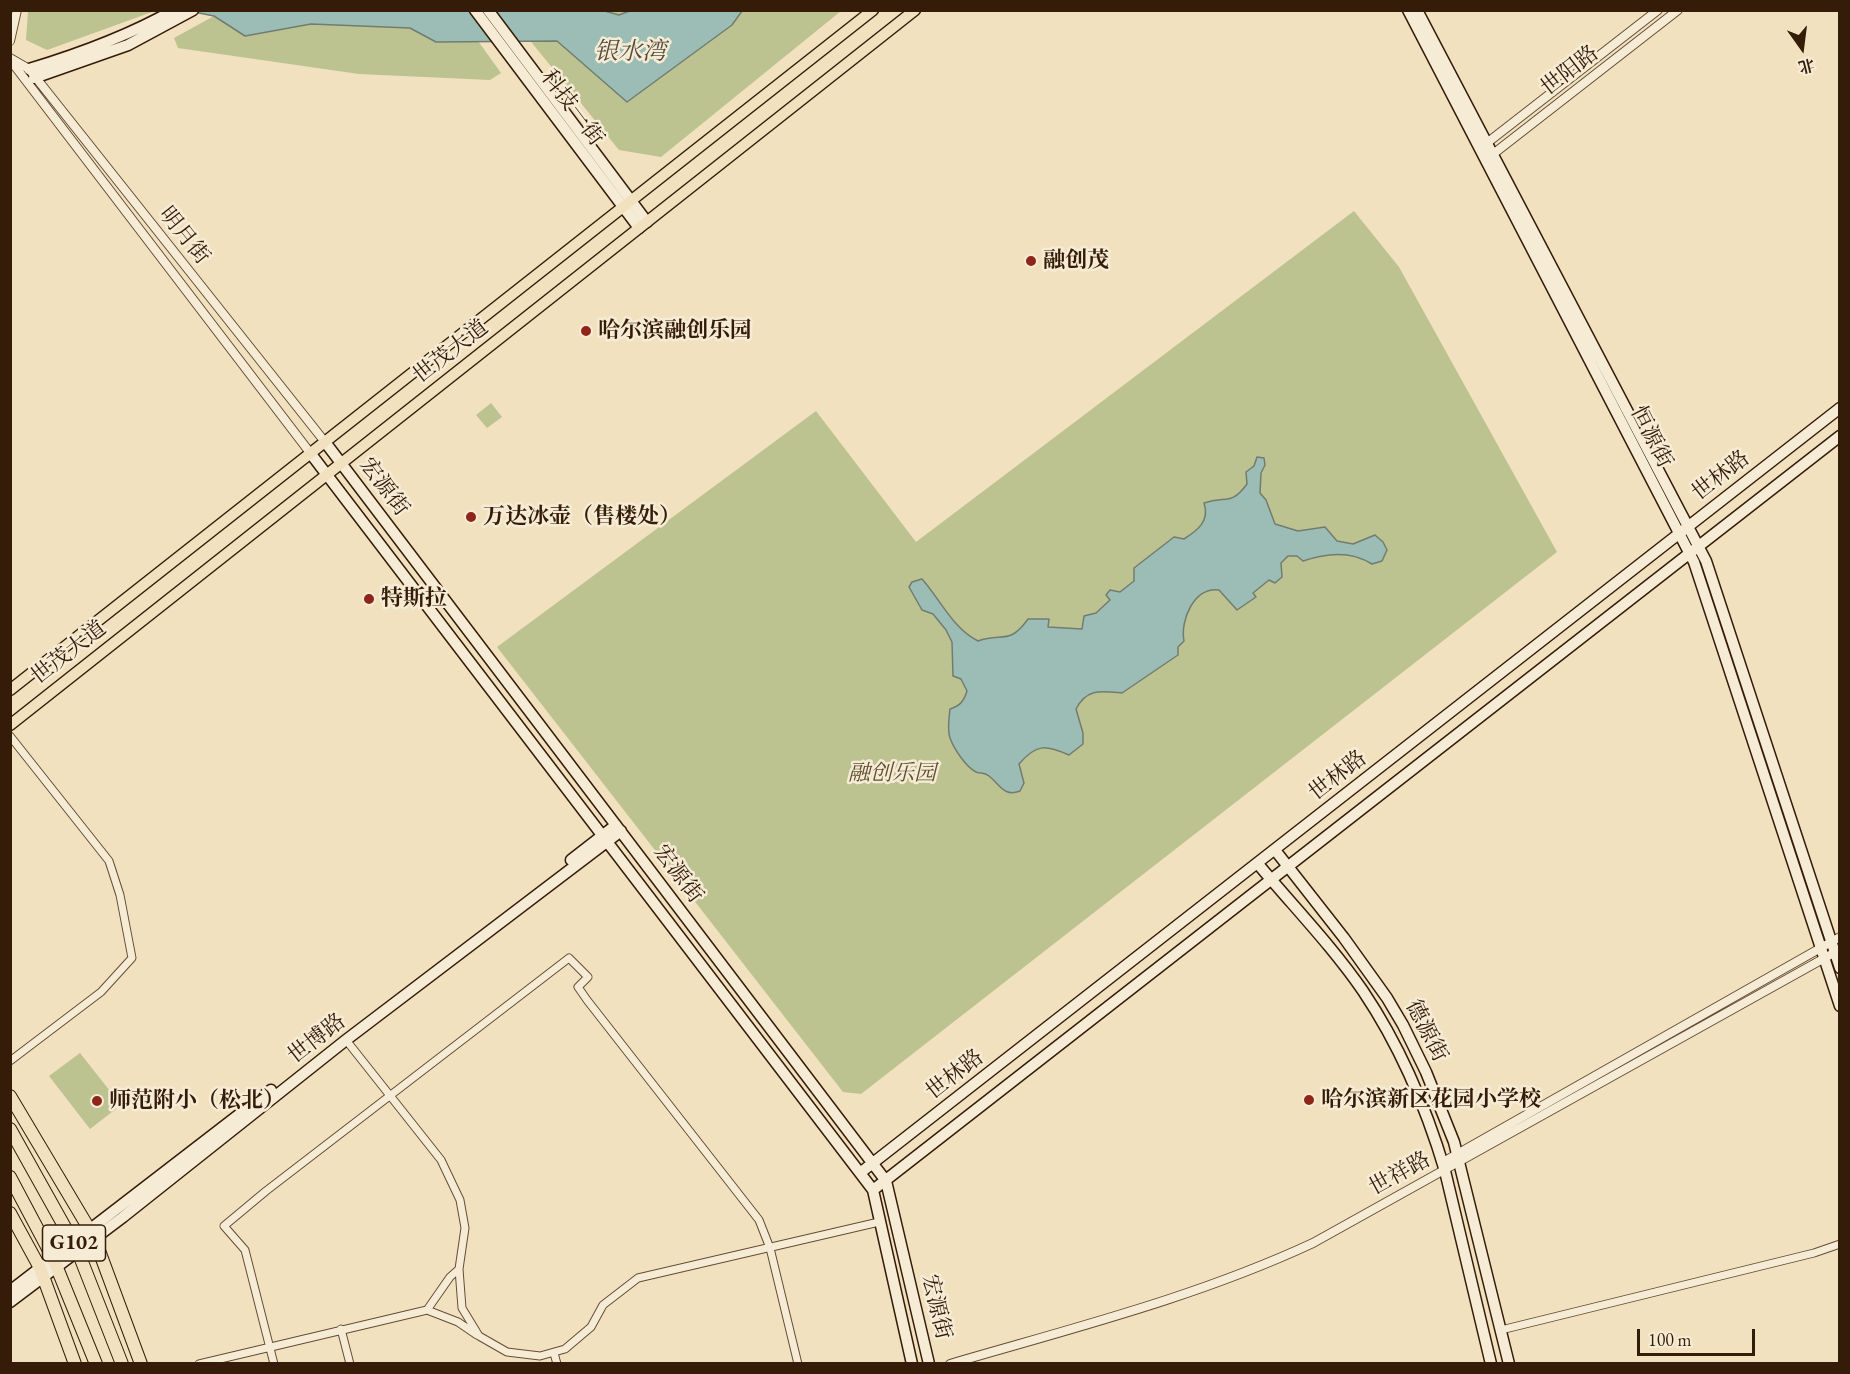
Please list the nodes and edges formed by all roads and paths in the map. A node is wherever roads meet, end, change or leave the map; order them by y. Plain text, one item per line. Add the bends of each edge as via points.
1 (16, 10) edge
2 (475, 10) edge
3 (488, 10) edge
4 (873, 10) edge
5 (915, 10) edge
6 (1408, 10) edge
7 (1418, 10) edge
8 (1658, 10) edge
9 (1678, 10) edge
10 (173, 11) edge
11 (189, 13) edge
12 (10, 41) edge
13 (10, 59) edge
14 (524, 67) junction
15 (31, 73) junction
16 (1483, 146) junction
17 (1489, 157) junction
18 (627, 204) junction
19 (643, 225) junction
20 (1839, 408) edge
21 (1839, 436) edge
22 (325, 442) junction
23 (311, 454) junction
24 (342, 463) junction
25 (327, 475) junction
26 (1684, 530) junction
27 (1698, 546) junction
28 (1689, 554) junction
29 (10, 690) edge
30 (10, 724) edge
31 (10, 736) edge
32 (619, 828) junction
33 (605, 839) junction
34 (1275, 850) junction
35 (1258, 864) junction
36 (1289, 866) junction
37 (1271, 880) junction
38 (1831, 948) edge
39 (1839, 968) edge
40 (1839, 1006) edge
41 (346, 1040) junction
42 (10, 1061) edge
43 (10, 1096) edge
44 (390, 1096) junction
45 (10, 1129) edge
46 (1458, 1158) junction
47 (873, 1163) junction
48 (1444, 1166) junction
49 (860, 1173) junction
50 (10, 1177) edge
51 (886, 1181) junction
52 (873, 1190) junction
53 (10, 1213) edge
54 (879, 1222) junction
55 (92, 1234) junction
56 (1839, 1244) edge
57 (76, 1246) junction
58 (771, 1248) junction
59 (55, 1263) junction
60 (459, 1269) junction
61 (42, 1273) junction
62 (10, 1291) edge
63 (10, 1302) edge
64 (427, 1310) junction
65 (341, 1329) junction
66 (1501, 1329) junction
67 (480, 1336) junction
68 (270, 1347) junction
69 (554, 1353) junction
70 (75, 1364) edge
71 (96, 1364) edge
72 (122, 1364) edge
73 (141, 1364) edge
74 (199, 1364) edge
75 (274, 1364) edge
76 (350, 1364) edge
77 (557, 1364) edge
78 (798, 1364) edge
79 (912, 1364) edge
80 (929, 1364) edge
81 (950, 1364) edge
82 (1491, 1364) edge
83 (1509, 1364) edge

1 - 12 street
2 - 14 main road, 科技一街
3 - 14 main road, 科技一街
4 - 18 main road, 世茂大道
5 - 19 main road, 世茂大道
6 - 16 main road, 恒源街
7 - 16 main road, 恒源街
8 - 16 street, 世阳路
9 - 17 street, 世阳路
10 - 15 main road
11 - 15 main road via 108,53
13 - 15 street, 明月街
13 - 23 street, 明月街
14 - 18 main road, 科技一街
15 - 22 street, 明月街
16 - 17 main road, 恒源街
17 - 26 main road, 恒源街
18 - 19 main road, 科技一街
18 - 22 main road, 世茂大道
19 - 24 main road, 世茂大道
20 - 26 main road, 世林路
21 - 27 main road, 世林路
22 - 23 main road, 世茂大道
22 - 24 main road, 宏源街
23 - 25 main road, 宏源街
23 - 29 main road, 世茂大道
24 - 25 main road, 世茂大道
24 - 32 main road, 宏源街
25 - 30 main road, 世茂大道
25 - 33 main road, 宏源街
26 - 27 main road, 恒源街
26 - 28 main road, 恒源街
26 - 34 main road, 世林路
27 - 28 main road, 世林路
27 - 38 main road, 恒源街
28 - 36 main road, 世林路
28 - 38 main road, 恒源街
31 - 42 street via 109,861 132,958 101,992
32 - 33 main road, 世博路
32 - 47 main road, 宏源街
33 - 41 main road, 世博路
33 - 49 main road, 宏源街
33 - 55 main road, 世博路
34 - 35 main road, 世林路
34 - 36 main road, 德源街
35 - 37 main road, 德源街
35 - 47 main road, 世林路
36 - 37 main road, 世林路
36 - 46 main road, 德源街 via 1359,958 1403,1025 1439,1102
37 - 48 main road, 德源街 via 1342,963 1382,1022 1416,1088
37 - 51 main road, 世林路
38 - 39 main road, 恒源街
38 - 40 main road, 恒源街
38 - 46 street, 世祥路
41 - 44 street
41 - 55 main road, 世博路
43 - 55 highway
44 - 58 street via 569,958 588,977 578,987 759,1220
44 - 60 street via 441,1160 460,1200 465,1228
44 - 68 street via 224,1226 245,1250
45 - 57 highway, G102
46 - 48 street, 世祥路
46 - 66 main road, 德源街
47 - 49 main road, 世林路
47 - 51 main road, 宏源街
48 - 81 street, 世祥路 via 1313,1243 1242,1275
48 - 82 main road, 德源街
49 - 52 main road, 宏源街
50 - 59 highway, G102
51 - 52 main road, 世林路
51 - 80 main road, 宏源街
52 - 54 main road, 宏源街
53 - 61 highway
54 - 58 street
54 - 79 main road, 宏源街
55 - 57 main road, 世博路
55 - 73 highway
56 - 66 street
57 - 59 main road, 世博路
57 - 72 highway, G102
58 - 69 street via 638,1278 603,1305 591,1327 566,1349
58 - 78 street
59 - 61 main road, 世博路
59 - 71 highway, G102
60 - 64 street
60 - 67 street via 462,1308
61 - 62 main road, 世博路
61 - 63 main road, 世博路
61 - 70 highway
64 - 65 street
64 - 67 street
65 - 68 street
65 - 76 street
66 - 83 main road, 德源街
67 - 69 street via 507,1352 540,1356
68 - 74 street
68 - 75 street
69 - 77 street

